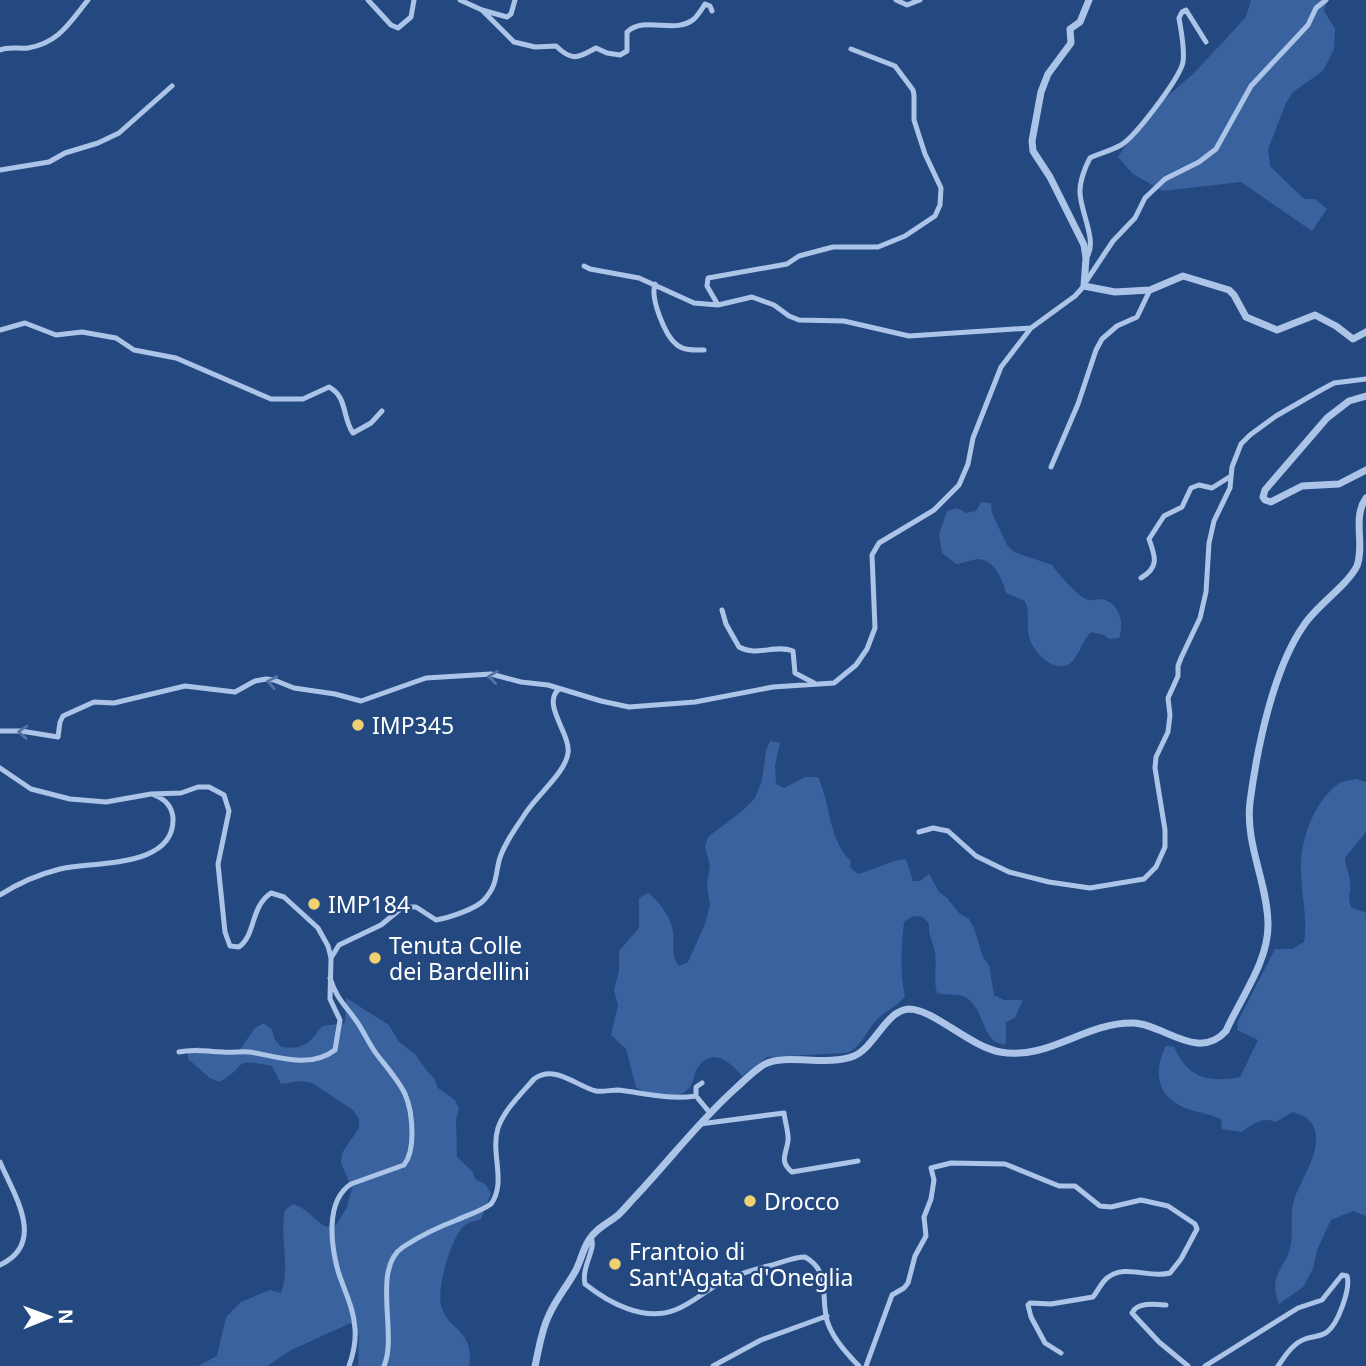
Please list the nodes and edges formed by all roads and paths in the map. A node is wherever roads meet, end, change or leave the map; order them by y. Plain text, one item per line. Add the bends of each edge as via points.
1 (88, 0) edge
2 (368, 0) edge
3 (414, 0) edge
4 (460, 0) edge
5 (515, 0) edge
6 (896, 0) edge
7 (919, 0) edge
8 (1088, 0) edge
9 (1326, 0) edge
10 (482, 10) junction
11 (712, 11) dead end
12 (1206, 42) dead end
13 (851, 49) dead end
14 (0, 50) edge
15 (172, 86) dead end
16 (0, 170) edge
17 (1086, 258) junction
18 (583, 266) dead end
19 (655, 284) junction
20 (1085, 285) junction
21 (1150, 290) junction
22 (718, 305) junction
23 (1031, 328) junction
24 (0, 330) edge
25 (1366, 332) edge
26 (704, 350) dead end
27 (1366, 379) edge
28 (1366, 396) edge
29 (382, 411) dead end
30 (1051, 467) dead end
31 (1366, 470) edge
32 (1231, 476) junction
33 (1366, 499) edge
34 (1141, 578) dead end
35 (722, 610) dead end
36 (814, 683) junction
37 (559, 689) junction
38 (0, 732) edge
39 (0, 768) edge
40 (151, 794) junction
41 (919, 832) dead end
42 (0, 895) edge
43 (331, 958) junction
44 (330, 975) junction
45 (180, 1052) dead end
46 (702, 1083) dead end
47 (696, 1096) junction
48 (710, 1113) junction
49 (700, 1124) junction
50 (858, 1161) dead end
51 (0, 1162) edge
52 (591, 1237) junction
53 (0, 1265) edge
54 (1166, 1306) dead end
55 (827, 1316) junction
56 (1061, 1353) dead end
57 (349, 1366) edge
58 (384, 1366) edge
59 (535, 1366) edge
60 (713, 1366) edge
61 (859, 1366) edge
62 (866, 1366) edge
63 (1188, 1366) edge
64 (1205, 1366) edge
65 (1278, 1366) edge

1 - 14 street via 54,38 29,48
2 - 3 street via 391,26 398,27 411,18
4 - 10 street
5 - 10 street via 507,17
6 - 7 street via 907,5
8 - 17 street via 1080,22 1070,29 1071,43 1048,74 1032,141 1033,151 1084,245
9 - 20 street via 1251,86 1216,149 1165,179 1145,198
10 - 11 street via 514,42 556,46 572,57 596,48 620,55 627,51 631,28 691,21 705,5
12 - 17 street via 1186,10 1182,12 1183,61 1175,80 1130,138 1090,158 1080,193 1091,245
13 - 22 street via 895,66 915,95 914,120 941,188 939,209 905,236 878,247 833,247 787,264 708,278 707,286
15 - 16 street via 119,133 98,144 49,162
17 - 20 street
18 - 19 street
19 - 22 street via 694,303
19 - 26 street via 653,297 671,340 686,349
20 - 21 street via 1115,292
20 - 23 street
21 - 25 street via 1188,276 1229,290 1246,317 1277,330 1315,315 1353,339
21 - 30 street via 1137,317 1102,339
22 - 23 street via 752,297 799,320 844,321 909,335
23 - 36 street via 1001,367 959,485 934,510 879,543 872,555 875,628 867,649 834,683
24 - 29 street via 26,323 56,335 82,332 116,338 134,350 176,358 271,399 303,399 329,387 344,404 353,433
27 - 32 street via 1334,383 1250,435 1241,444
28 - 31 street via 1349,401 1327,418 1263,496 1272,502 1302,486 1339,484
32 - 34 street via 1212,488 1191,488 1182,507 1164,516 1149,539 1155,551 1153,565
32 - 41 street via 1209,543 1200,618 1178,666 1168,698 1168,732 1156,757 1166,830 1156,867 1144,879 1076,887 1009,873 976,856 948,831 933,828
33 - 48 street via 1360,512 1357,566 1298,633 1266,720 1250,828 1267,936 1262,960 1221,1037 1203,1043 1184,1041 1148,1026 1123,1024 1093,1029 1045,1050 1002,1052 975,1044 931,1016 908,1009 897,1014 855,1056 765,1064
35 - 36 street via 739,647 753,652 793,651 795,673
36 - 37 street via 656,706 620,705
37 -> 38 street via 491,674 426,678 361,701 266,679 235,692 185,686 114,703 93,702 63,716 58,737
37 - 43 street via 554,712 566,734 568,755 504,848 495,884 482,902 436,920 415,907 403,907 381,925 339,945
39 - 40 street via 31,789 70,799 106,802
40 - 42 street via 172,810 173,827 159,850 59,870
40 - 43 street via 209,787 224,795 229,811 218,864 230,946 243,945 254,915 271,892 284,897 318,928
43 - 44 street
44 - 45 street via 330,999 339,1014 340,1028 335,1050 326,1056 307,1061 247,1052
44 - 57 street via 336,996 404,1088 412,1117 412,1143 404,1165 351,1184 337,1199 333,1241 355,1328
46 - 47 street via 696,1087
47 - 48 street
47 - 58 street via 597,1091 562,1076 534,1079 498,1127 498,1185 491,1204 438,1227 393,1257 388,1273
48 - 49 street
49 - 50 street via 784,1113 789,1140 783,1160 792,1172
49 - 52 street via 637,1195
51 - 53 street via 23,1213 24,1230 19,1251
52 - 55 street via 585,1284 633,1310 653,1314 675,1310 746,1271 805,1257 824,1276
52 - 59 street via 550,1313
54 - 63 street via 1137,1307 1132,1313
55 - 60 street via 761,1340
55 - 61 street via 838,1341
56 - 62 street via 1045,1343 1031,1317 1030,1303 1093,1297 1116,1272 1170,1273 1193,1237 1195,1224 1152,1201 1100,1206 1075,1186 1059,1186 1005,1164 951,1163 931,1168 926,1236 908,1283 892,1295
64 - 65 street via 1298,1308 1322,1300 1342,1275 1346,1276 1342,1307 1330,1329 1299,1342

